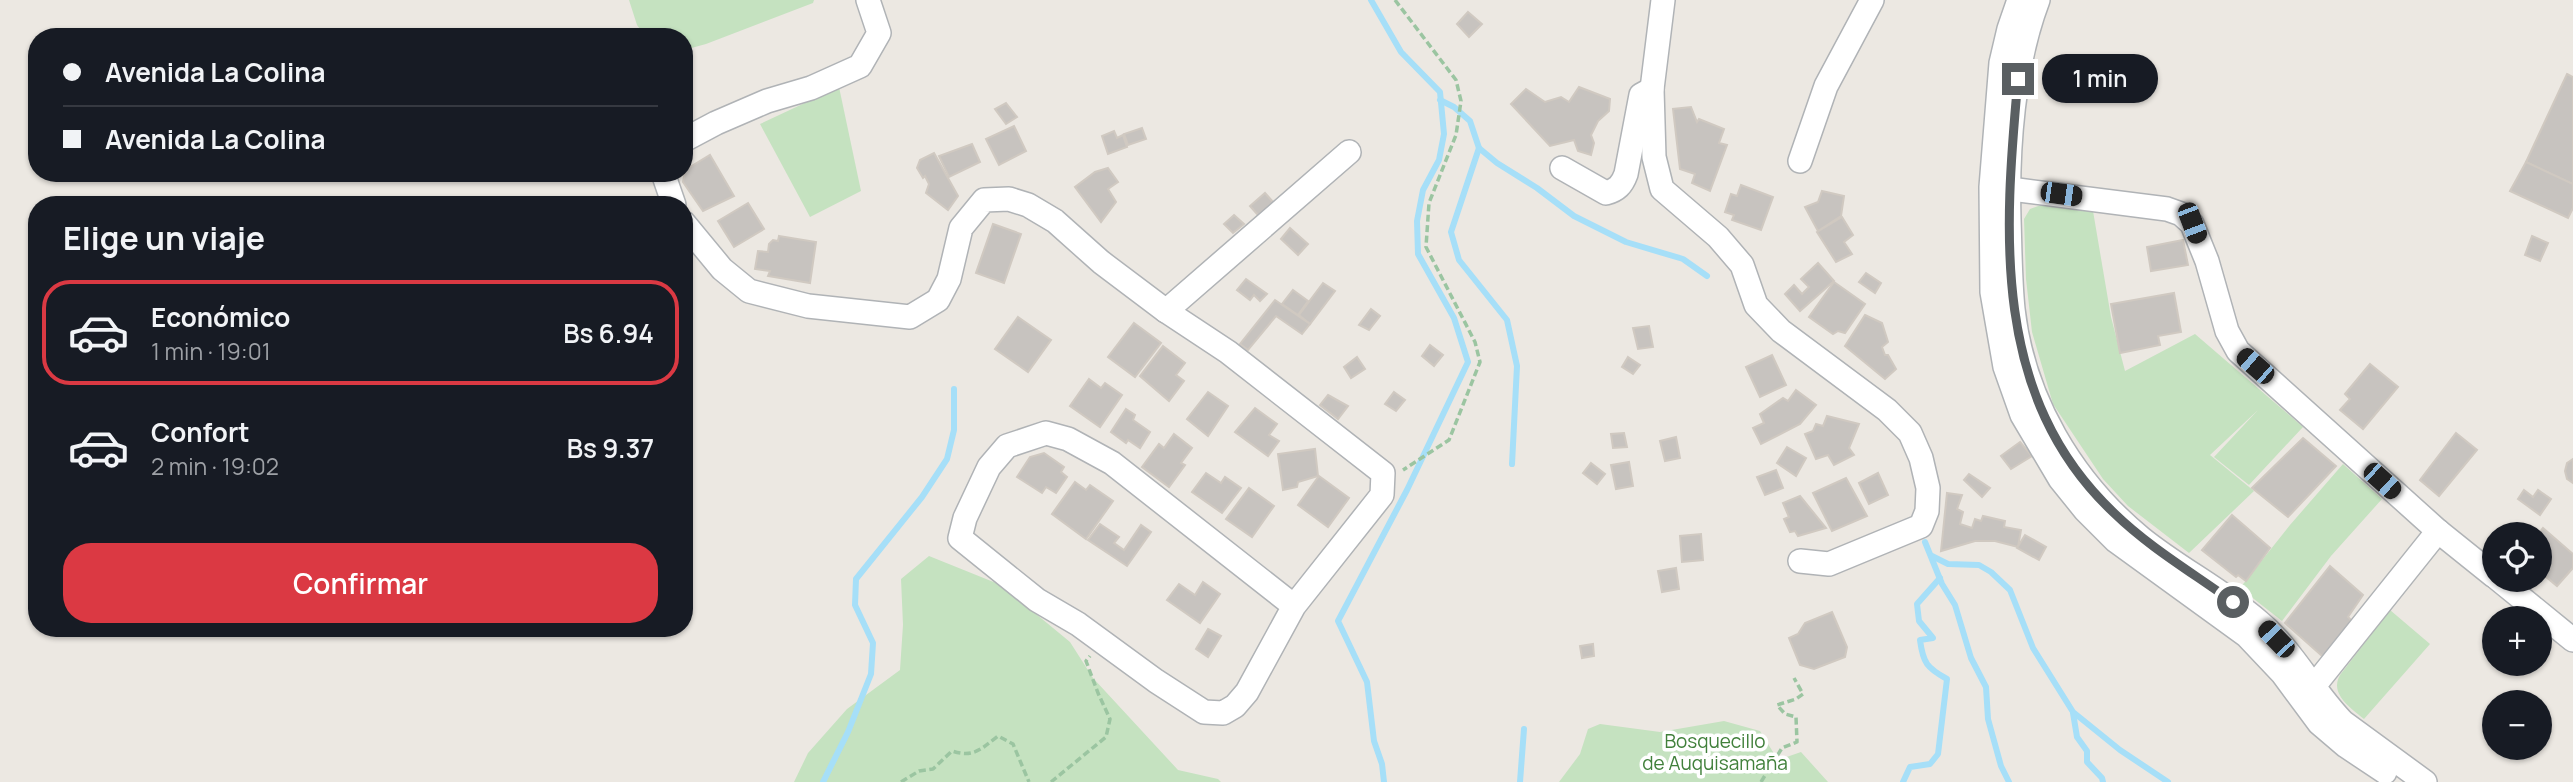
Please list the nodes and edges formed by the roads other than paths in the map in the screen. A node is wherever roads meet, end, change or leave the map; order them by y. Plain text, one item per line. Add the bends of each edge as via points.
1 (1663, 0) edge
2 (1872, 0) edge
3 (2019, 0) edge
4 (2038, 0) edge
5 (870, 3) edge
6 (2012, 55) junction
7 (1652, 89) junction
8 (693, 135) edge
9 (1349, 152) dead end
10 (1800, 161) dead end
11 (1562, 168) dead end
12 (2000, 187) junction
13 (693, 234) edge
14 (1166, 312) junction
15 (2438, 531) junction
16 (1800, 561) dead end
17 (2482, 566) edge
18 (2514, 592) edge
19 (1294, 606) junction
20 (2573, 640) edge
21 (2306, 691) junction
22 (2400, 782) edge
23 (2425, 782) edge

1 - 7 street
2 - 10 street via 1826,86
3 - 6 street
4 - 6 street
5 - 8 street via 878,33 860,66
6 - 12 street via 1997,91
7 - 11 street via 1641,95 1622,184 1606,193
7 - 16 street via 1654,157 1662,189 1718,237 1742,265 1756,305 1781,331 1887,410 1910,433 1921,458 1928,488 1921,526 1829,564
9 - 14 street
12 - 15 street via 2182,214 2192,223 2227,331 2238,351
12 - 21 street via 1992,292 2005,311 2004,367 2030,411 2034,439 2076,500 2227,610
13 - 14 street via 722,269 749,291 808,306 909,317 938,300 949,279 961,228 984,200 1009,199 1055,221
14 - 19 street via 1228,352 1383,473 1382,495
15 - 17 street
15 - 21 street
18 - 20 street
19 - 19 street via 1112,463 1068,439 1046,433 1007,446 989,467 960,538 1037,600 1205,712 1223,713 1247,692
21 - 22 street via 2319,723
21 - 23 street

